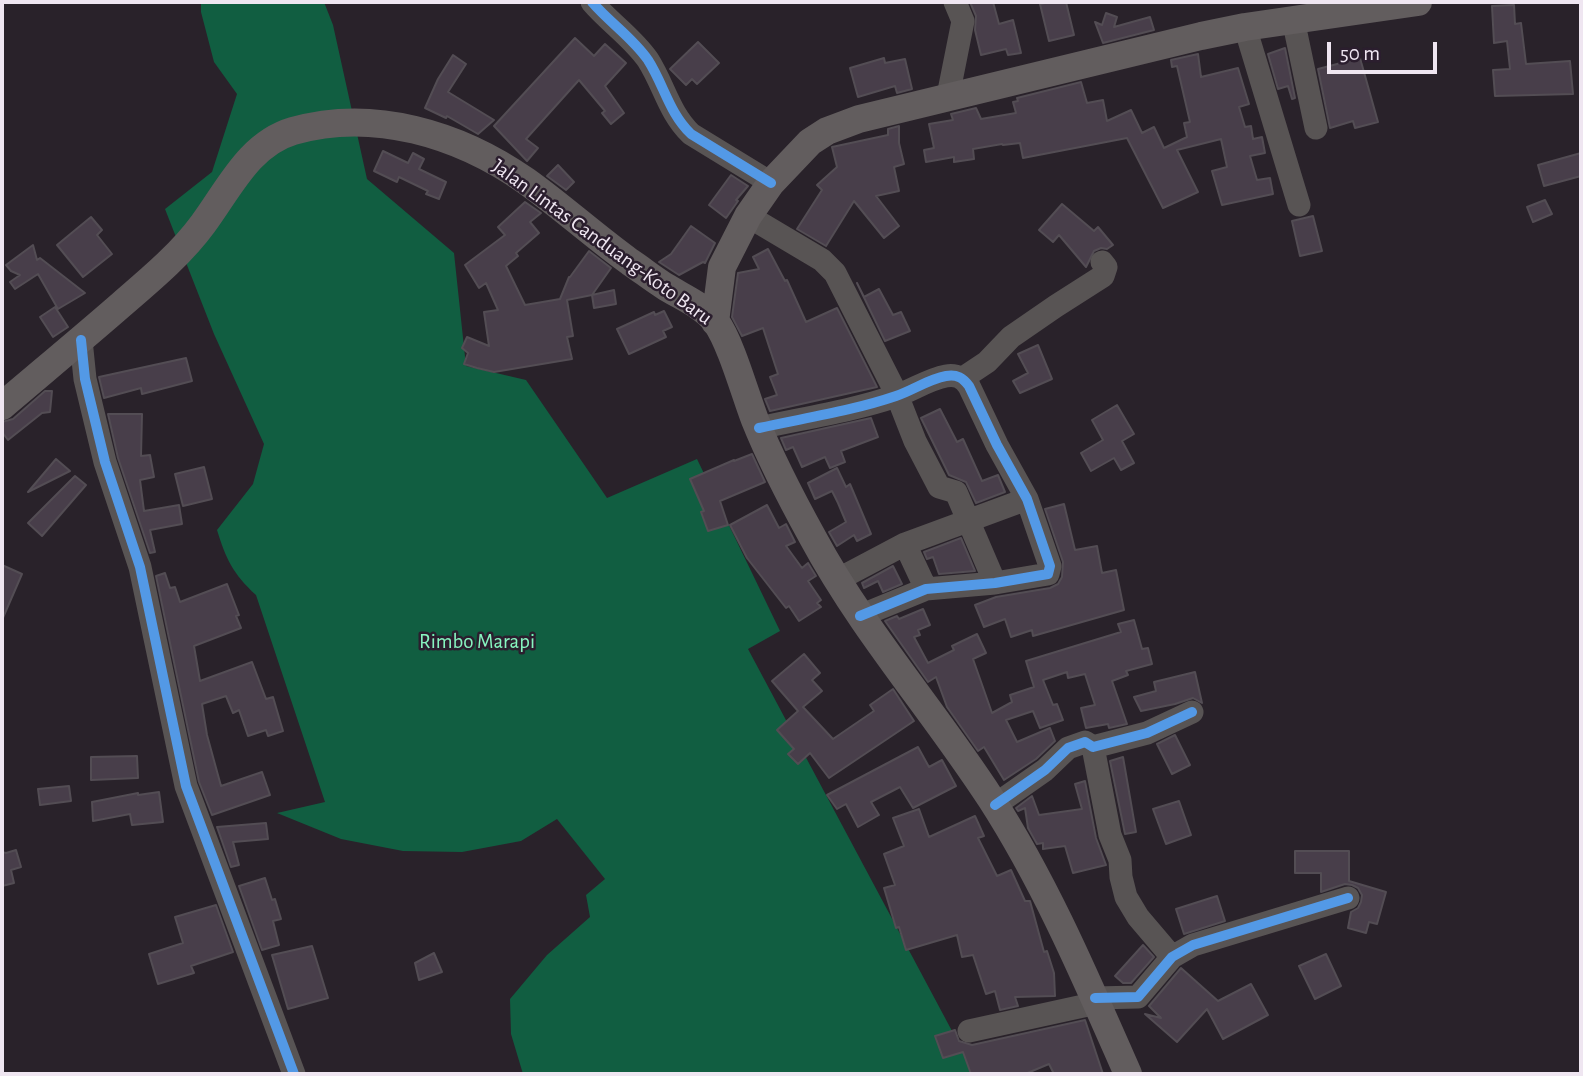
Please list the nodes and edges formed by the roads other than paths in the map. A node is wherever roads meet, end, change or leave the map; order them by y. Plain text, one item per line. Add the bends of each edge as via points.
1 (592, 2) edge
2 (955, 2) edge
3 (1418, 2) edge
4 (1382, 4) edge
5 (1293, 19) junction
6 (1245, 27) junction
7 (948, 96) junction
8 (1316, 128) dead end
9 (771, 183) junction
10 (1299, 205) dead end
11 (748, 216) junction
12 (1102, 262) dead end
13 (722, 267) junction
14 (682, 296) junction
15 (715, 322) junction
16 (81, 340) junction
17 (963, 378) junction
18 (898, 396) junction
19 (2, 406) edge
20 (758, 428) junction
21 (1027, 499) junction
22 (968, 522) junction
23 (905, 544) junction
24 (837, 580) junction
25 (995, 583) junction
26 (926, 589) junction
27 (860, 616) junction
28 (1192, 712) dead end
29 (1093, 747) junction
30 (995, 805) junction
31 (1348, 898) dead end
32 (1172, 957) junction
33 (1096, 1000) junction
34 (970, 1031) dead end
35 (294, 1074) edge
36 (1128, 1074) edge

1 - 9 street via 647,59 683,127
2 - 7 street via 963,21
3 - 4 main road
4 - 5 main road
5 - 6 main road
5 - 8 street
6 - 7 main road
6 - 10 street
7 - 9 main road via 827,131
9 - 11 main road
11 - 13 main road
11 - 18 street via 822,260 835,274
12 - 17 street via 1106,267 1103,276 1011,337 988,362
13 - 14 main road
13 - 15 main road
14 - 15 main road, Jalan Lintas Canduang-Koto Baru
14 - 16 main road, Jalan Lintas Canduang-Koto Baru via 494,161 418,131 359,121 291,131 261,148 180,251
15 - 20 main road, Jalan Lintas Canduang-Koto Baru
16 - 19 main road, Jalan Lintas Canduang-Koto Baru
16 - 35 street via 85,379 105,462 140,567 186,786
17 - 18 street via 945,376
17 - 21 street
18 - 20 street
18 - 22 street via 939,487 956,492
20 - 24 main road, Jalan Lintas Canduang-Koto Baru
21 - 22 street
21 - 25 street via 1050,566 1048,574
22 - 23 street
22 - 25 street
23 - 24 street
23 - 26 street
24 - 27 main road, Jalan Lintas Canduang-Koto Baru
25 - 26 street
26 - 27 street
27 - 30 main road, Jalan Lintas Canduang-Koto Baru
28 - 29 street via 1147,733
29 - 30 street via 1085,742 1068,748
29 - 32 street via 1126,897
30 - 33 main road, Jalan Lintas Canduang-Koto Baru
31 - 32 street via 1193,945
32 - 33 street via 1138,997
33 - 34 street
33 - 36 main road, Jalan Lintas Canduang-Koto Baru

